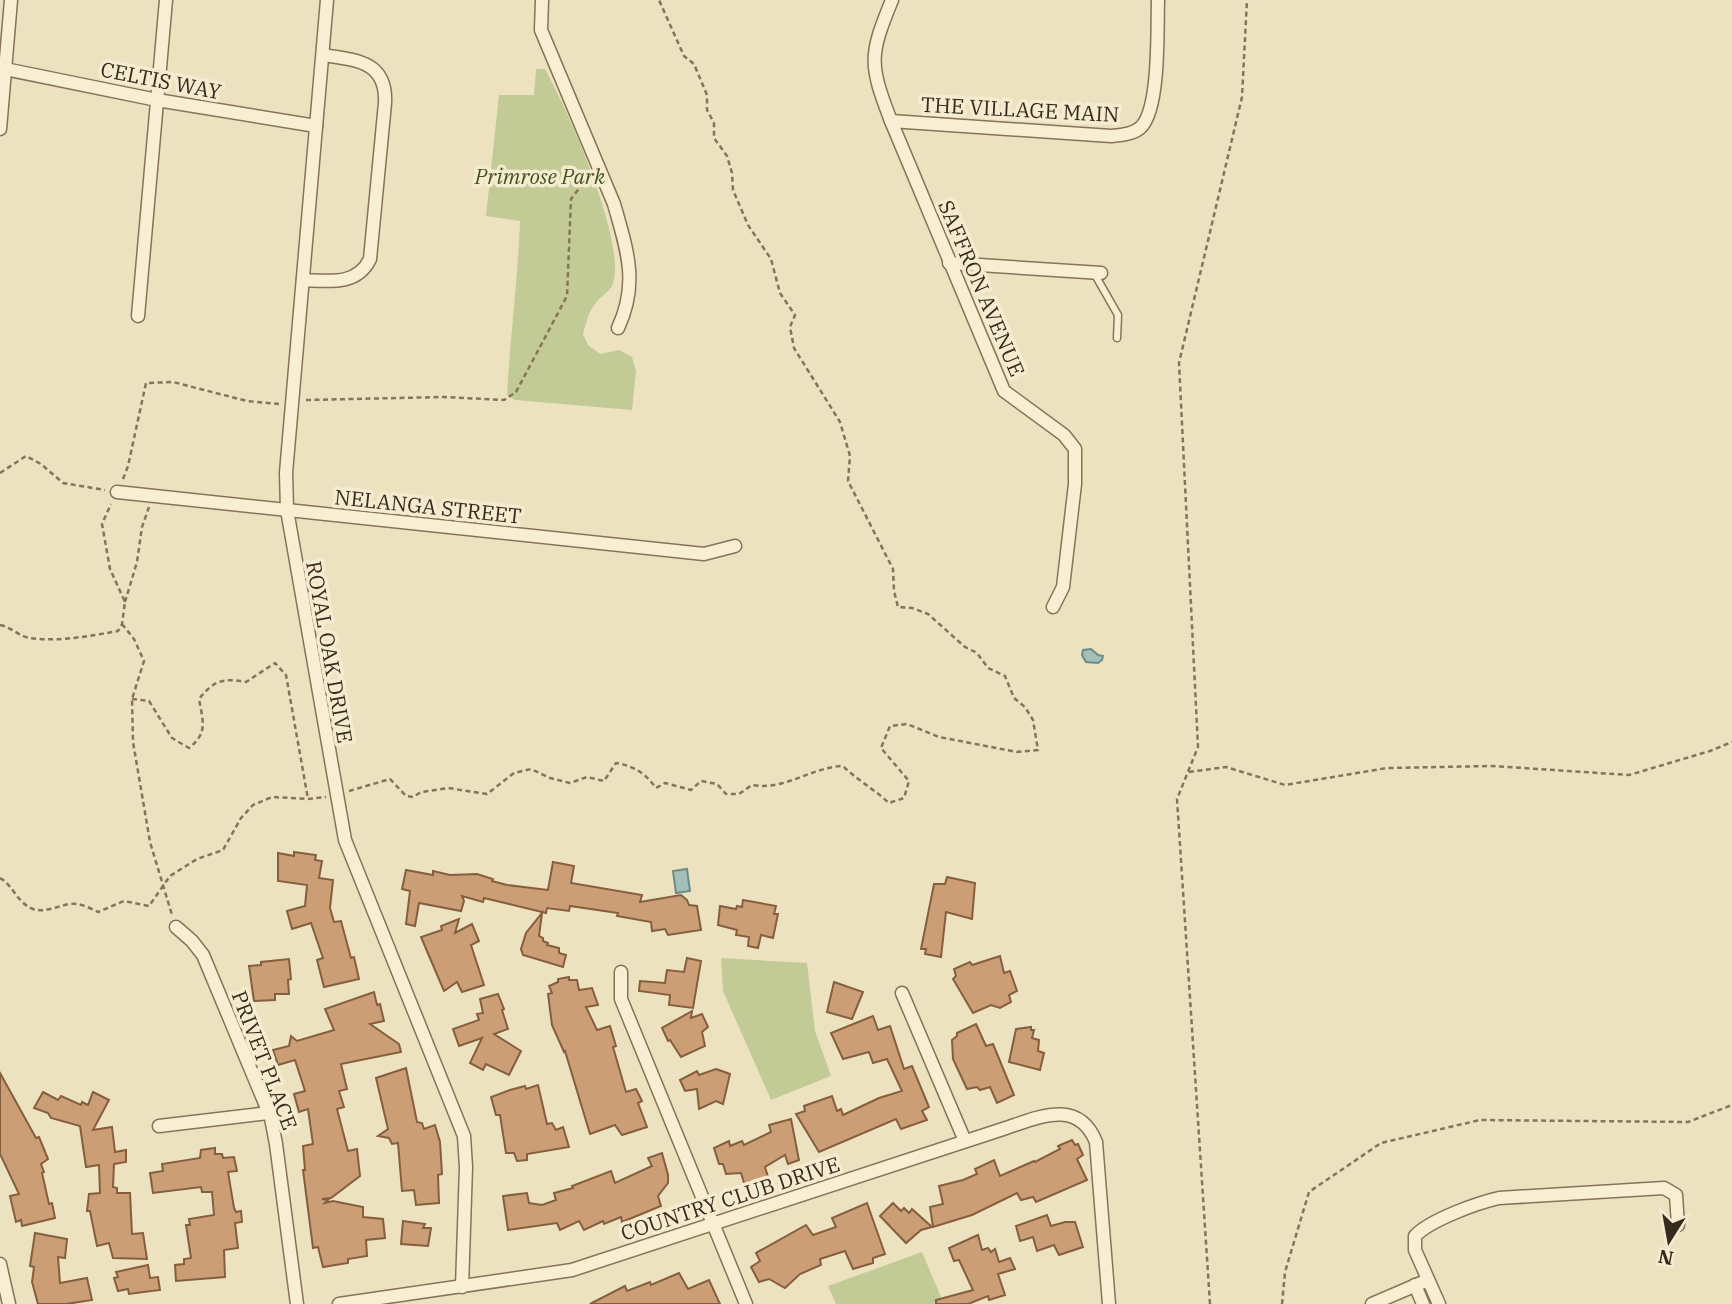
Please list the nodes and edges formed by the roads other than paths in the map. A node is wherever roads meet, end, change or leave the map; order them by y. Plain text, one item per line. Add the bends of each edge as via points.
1 (11, 0) edge
2 (166, 0) edge
3 (327, 0) edge
4 (542, 0) edge
5 (892, 0) edge
6 (1158, 0) edge
7 (323, 55) junction
8 (2, 68) edge
9 (157, 100) junction
10 (891, 121) junction
11 (316, 126) junction
12 (0, 129) edge
13 (949, 262) junction
14 (1098, 273) joint
15 (303, 281) junction
16 (138, 316) dead end
17 (618, 328) dead end
18 (1117, 338) dead end
19 (117, 492) road end
20 (286, 510) junction
21 (734, 546) dead end
22 (1053, 607) dead end
23 (176, 927) road end
24 (621, 972) dead end
25 (902, 993) dead end
26 (268, 1113) junction
27 (159, 1126) dead end
28 (965, 1141) junction
29 (713, 1224) junction
30 (1678, 1225) dead end
31 (0, 1264) edge
32 (1421, 1282) junction
33 (462, 1287) junction
34 (9, 1304) edge
35 (297, 1304) edge
36 (339, 1304) edge
37 (746, 1304) edge
38 (1109, 1304) edge
39 (1372, 1304) edge
40 (1423, 1304) edge
41 (1439, 1304) edge

1 - 8 street
2 - 9 street
3 - 7 street, ROYAL OAK DRIVE
4 - 17 street via 541,30 620,224 631,287
5 - 10 street, SAFFRON AVENUE via 877,36 874,63
6 - 10 street, THE VILLAGE MAIN via 1153,99 1137,130 1111,136
7 - 11 street, ROYAL OAK DRIVE
7 - 15 street via 370,66 384,83 385,103 370,259 355,277
8 - 9 street, CELTIS WAY
8 - 12 street
9 - 11 street, CELTIS WAY
9 - 16 street
10 - 13 street, SAFFRON AVENUE
11 - 15 street, ROYAL OAK DRIVE
13 - 14 street
13 - 22 street, SAFFRON AVENUE via 1004,391 1064,435 1075,449 1063,587
14 - 18 lane via 1118,315
15 - 20 street, ROYAL OAK DRIVE
19 - 20 street, NELANGA STREET
20 - 21 street, NELANGA STREET via 706,554
20 - 33 street, ROYAL OAK DRIVE via 345,840 464,1136
23 - 26 street, PRIVET PLACE via 203,955
24 - 29 street via 621,999
25 - 28 street
26 - 27 street
26 - 35 street, PRIVET PLACE
28 - 29 street, COUNTRY CLUB DRIVE
28 - 38 street, COUNTRY CLUB DRIVE via 1063,1114 1091,1132 1098,1161
29 - 33 street, COUNTRY CLUB DRIVE via 572,1270
29 - 37 street
30 - 32 street via 1676,1195 1664,1188 1499,1198 1417,1233 1414,1241
31 - 34 street
32 - 39 street
32 - 40 street
32 - 41 street
33 - 36 street, COUNTRY CLUB DRIVE

